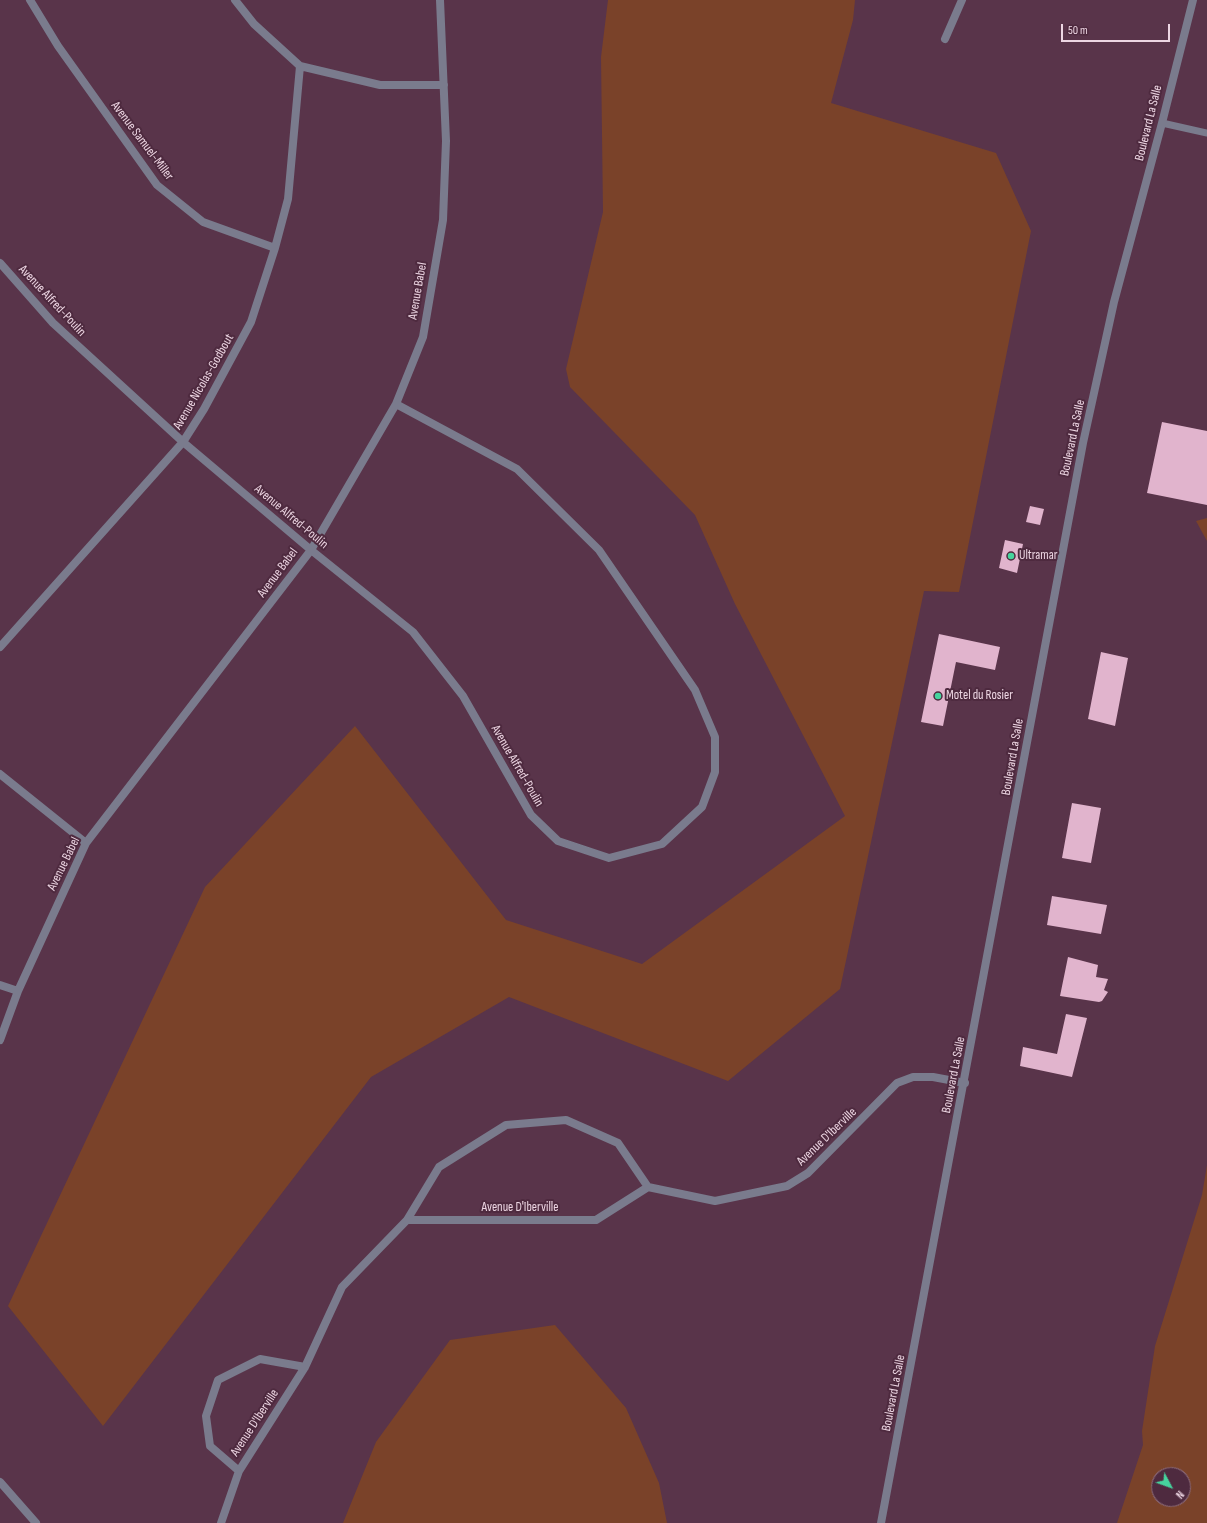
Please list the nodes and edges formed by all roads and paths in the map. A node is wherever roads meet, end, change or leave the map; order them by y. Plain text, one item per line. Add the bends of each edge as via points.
1 (30, 0) edge
2 (236, 0) edge
3 (440, 0) edge
4 (962, 0) edge
5 (1193, 0) edge
6 (945, 39) dead end
7 (300, 66) junction
8 (444, 85) junction
9 (1162, 123) junction
10 (1207, 133) edge
11 (275, 248) junction
12 (0, 262) edge
13 (396, 404) junction
14 (183, 442) junction
15 (311, 550) junction
16 (0, 646) edge
17 (0, 774) edge
18 (86, 843) junction
19 (0, 985) edge
20 (18, 991) junction
21 (0, 1040) edge
22 (965, 1083) junction
23 (648, 1187) junction
24 (407, 1220) junction
25 (305, 1368) junction
26 (239, 1471) junction
27 (0, 1482) edge
28 (36, 1523) edge
29 (221, 1523) edge
30 (881, 1523) edge

1 - 11 street, Avenue Samuel-Miller via 58,46 157,185 203,222
2 - 7 street via 254,24
3 - 8 street, Avenue Babel
4 - 6 street
5 - 9 street, Boulevard La Salle
7 - 8 street via 380,85
7 - 11 street, Avenue Nicolas-Godbout via 288,199
8 - 13 street, Avenue Babel via 446,141 443,220 423,337
9 - 10 lane
9 - 22 street, Boulevard La Salle via 1114,302 1083,444
11 - 14 street, Avenue Nicolas-Godbout via 251,322 204,409
12 - 14 street, Avenue Alfred-Poulin via 53,323
13 - 15 street, Avenue Babel
13 - 15 street, Avenue Alfred-Poulin via 517,469 599,550 695,690 714,737 715,772 702,807 662,844 609,858 558,841 531,815 463,696 413,632
14 - 15 street, Avenue Alfred-Poulin
14 - 16 street, Avenue Nicolas-Godbout
15 - 18 street, Avenue Babel
17 - 18 street
18 - 20 street, Avenue Babel
19 - 20 street
20 - 21 street, Avenue Babel
22 - 23 street, Avenue D'Iberville via 933,1078 913,1078 898,1083 808,1173 787,1186 715,1200
22 - 30 street, Boulevard La Salle
23 - 24 street, Avenue D'Iberville via 596,1220
23 - 24 street, Avenue D'Iberville via 618,1143 566,1120 506,1125 439,1168
24 - 25 street, Avenue D'Iberville via 342,1287
25 - 26 street, Avenue D'Iberville
25 - 26 street, Avenue D'Iberville via 260,1360 218,1380 206,1416 210,1446
26 - 29 street, Avenue D'Iberville
27 - 28 street

